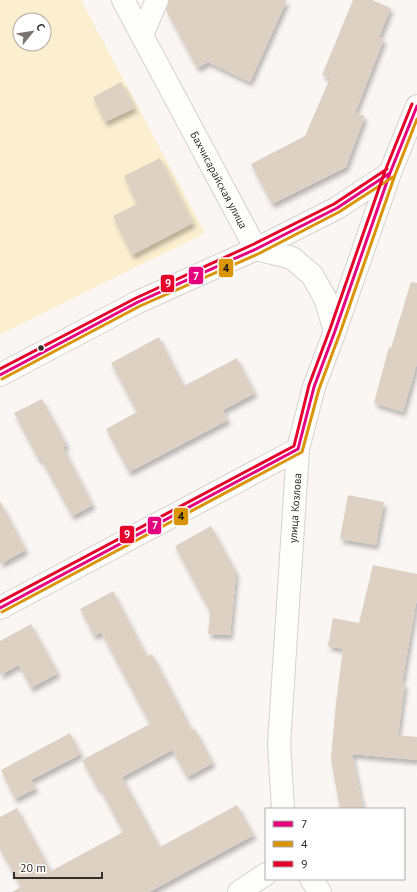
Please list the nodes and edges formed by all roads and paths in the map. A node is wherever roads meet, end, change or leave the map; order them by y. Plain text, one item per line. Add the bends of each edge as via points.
1 (124, 0) edge
2 (157, 0) edge
3 (142, 35) junction
4 (417, 106) edge
5 (390, 173) junction
6 (256, 249) junction
7 (335, 331) junction
8 (0, 375) edge
9 (298, 449) junction
10 (0, 608) edge
11 (283, 808) edge
12 (265, 875) edge
13 (312, 880) edge
14 (239, 892) edge
15 (320, 892) edge

1 - 3 main road, Бахчисарайская улица
2 - 3 main road
3 - 6 main road, Бахчисарайская улица
4 - 5 main road, улица Козлова
5 - 6 main road via 337,208
5 - 7 main road, улица Козлова
6 - 7 main road via 292,258 312,275 325,298
6 - 8 main road via 138,302
7 - 9 main road, улица Козлова via 314,388
9 - 10 main road
9 - 11 main road, улица Козлова via 279,744
12 - 14 main road
13 - 15 main road

